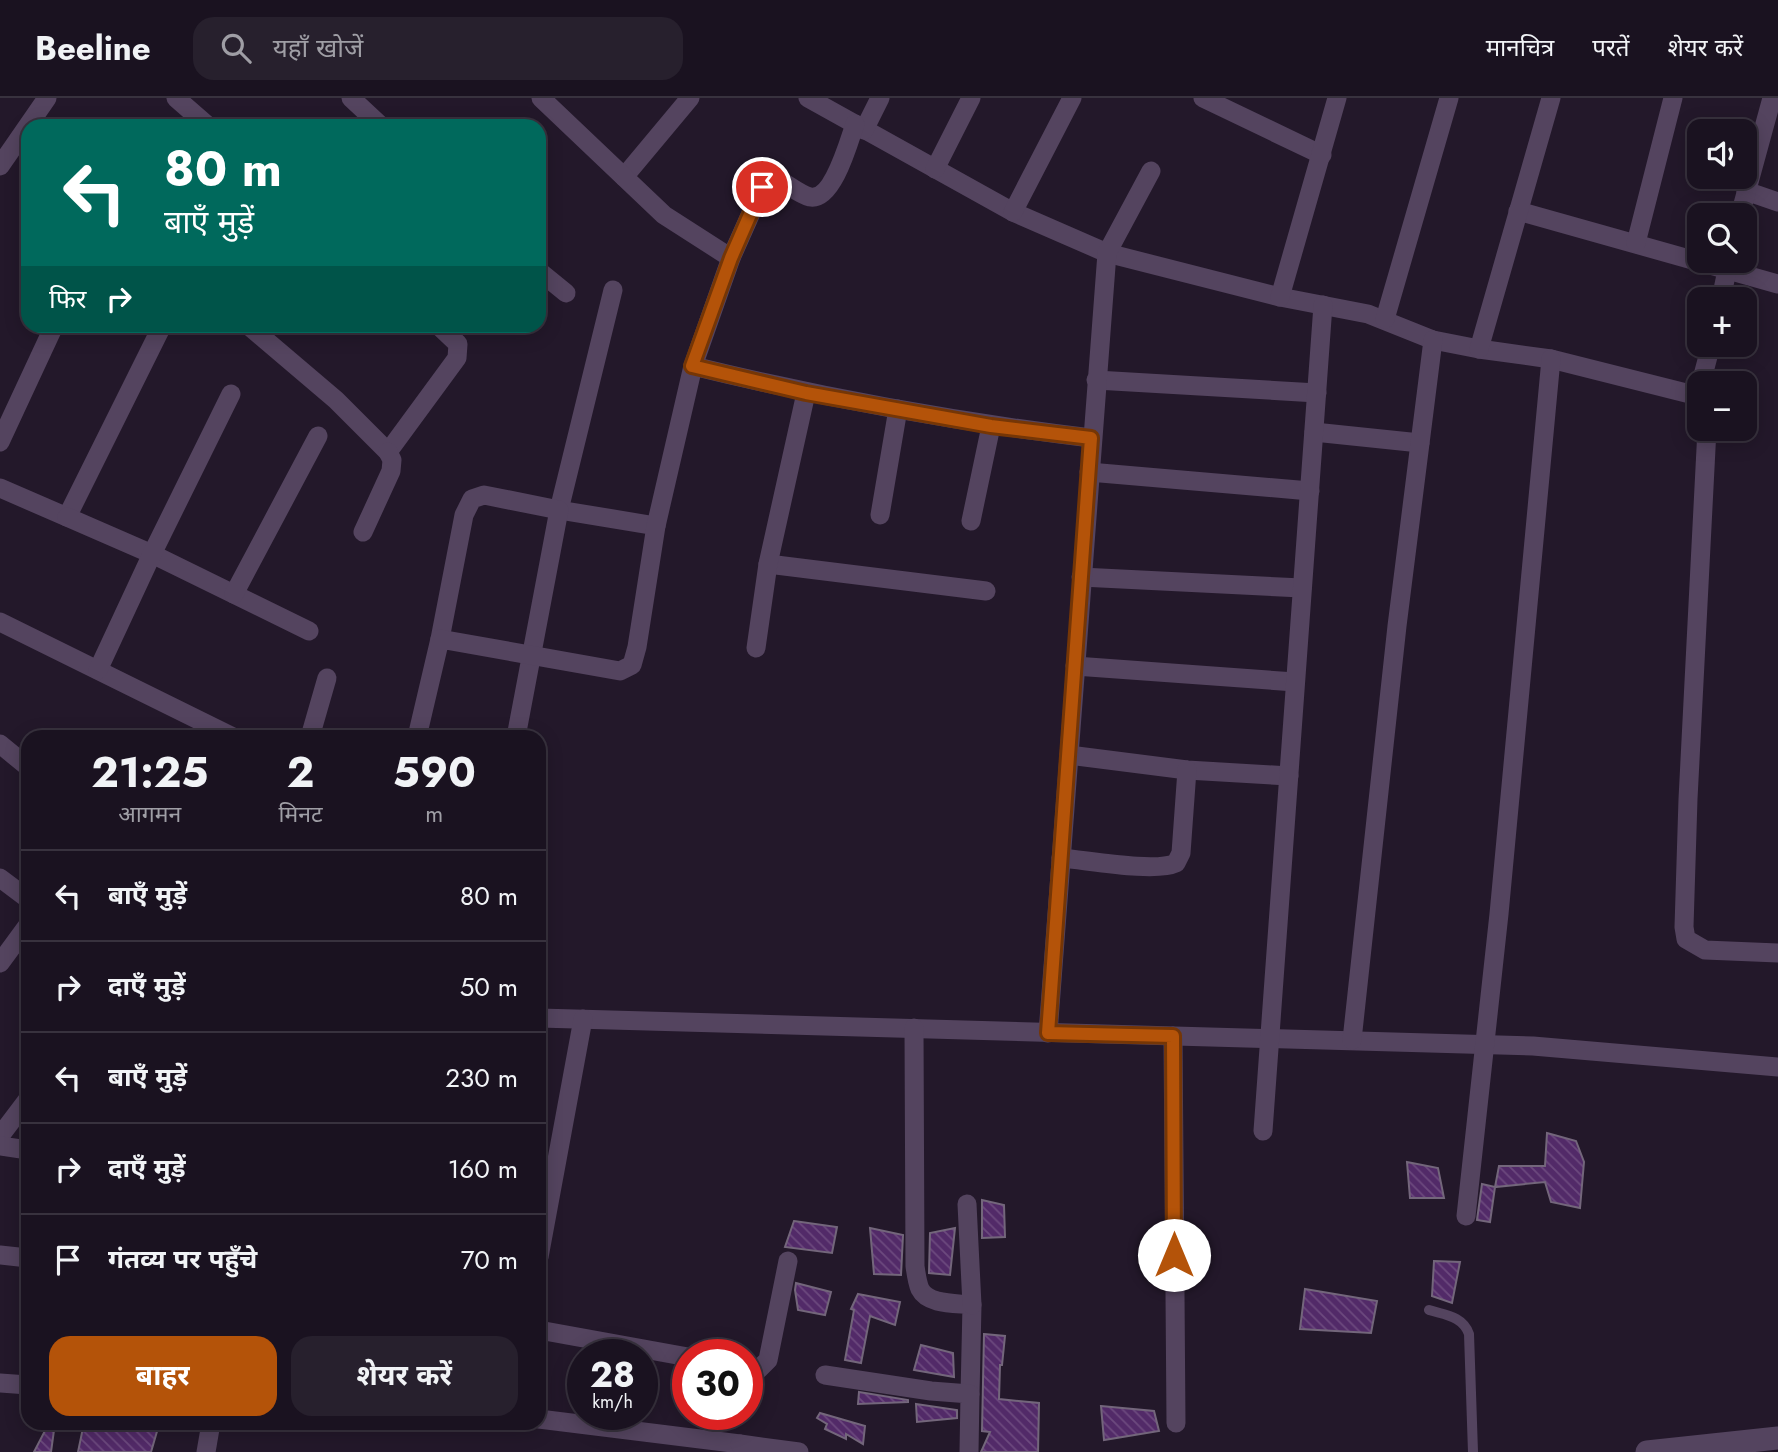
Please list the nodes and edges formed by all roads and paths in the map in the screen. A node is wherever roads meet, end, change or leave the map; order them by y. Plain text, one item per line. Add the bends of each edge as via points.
1 (47, 98) edge
2 (176, 98) edge
3 (351, 98) edge
4 (541, 98) edge
5 (690, 98) edge
6 (808, 98) edge
7 (880, 98) edge
8 (971, 98) edge
9 (1072, 98) edge
10 (1203, 98) edge
11 (1337, 98) edge
12 (1449, 98) edge
13 (1551, 98) edge
14 (1673, 98) edge
15 (1772, 98) edge
16 (35, 119) edge
17 (200, 119) edge
18 (374, 119) edge
19 (859, 127) junction
20 (21, 141) edge
21 (1322, 155) junction
22 (0, 166) edge
23 (935, 169) junction
24 (1151, 171) dead end
25 (624, 177) junction
26 (1746, 191) junction
27 (1778, 202) edge
28 (1743, 203) edge
29 (1518, 211) junction
30 (1013, 212) junction
31 (1636, 243) junction
32 (1107, 253) junction
33 (1687, 255) edge
34 (731, 258) junction
35 (1749, 273) edge
36 (546, 277) edge
37 (1778, 284) edge
38 (613, 290) dead end
39 (566, 293) dead end
40 (1280, 297) junction
41 (1324, 305) junction
42 (1385, 319) junction
43 (51, 333) edge
44 (159, 333) edge
45 (257, 333) edge
46 (446, 333) edge
47 (1433, 340) junction
48 (1479, 349) junction
49 (1551, 359) junction
50 (692, 366) junction
51 (1096, 380) junction
52 (1687, 389) edge
53 (806, 393) junction
54 (1317, 393) junction
55 (231, 394) dead end
56 (898, 410) junction
57 (991, 426) junction
58 (1314, 432) junction
59 (317, 436) dead end
60 (1091, 438) junction
61 (1706, 441) edge
62 (0, 442) edge
63 (1420, 443) junction
64 (388, 452) junction
65 (1089, 472) junction
66 (0, 488) edge
67 (1310, 491) junction
68 (559, 510) junction
69 (880, 515) dead end
70 (67, 517) junction
71 (971, 522) dead end
72 (656, 526) junction
73 (363, 532) dead end
74 (152, 554) junction
75 (768, 564) junction
76 (1081, 577) junction
77 (1302, 588) junction
78 (986, 591) dead end
79 (234, 594) junction
80 (0, 622) edge
81 (309, 631) dead end
82 (440, 639) junction
83 (756, 648) dead end
84 (531, 653) junction
85 (1075, 666) junction
86 (98, 670) junction
87 (327, 678) dead end
88 (1296, 682) junction
89 (219, 730) edge
90 (312, 730) edge
91 (419, 730) edge
92 (517, 730) edge
93 (0, 744) edge
94 (1069, 755) junction
95 (21, 761) edge
96 (1187, 770) junction
97 (1289, 776) junction
98 (1061, 858) junction
99 (0, 878) edge
100 (21, 894) edge
101 (21, 934) edge
102 (1778, 953) edge
103 (0, 963) edge
104 (546, 1018) edge
105 (583, 1019) junction
106 (914, 1028) junction
107 (1048, 1033) junction
108 (1173, 1036) junction
109 (1269, 1038) junction
110 (1352, 1040) junction
111 (1484, 1044) junction
112 (1778, 1067) edge
113 (21, 1108) edge
114 (1263, 1130) dead end
115 (0, 1136) edge
116 (0, 1146) edge
117 (21, 1149) edge
118 (967, 1204) dead end
119 (546, 1213) edge
120 (1466, 1216) dead end
121 (0, 1255) edge
122 (21, 1257) edge
123 (788, 1261) dead end
124 (972, 1305) junction
125 (1429, 1310) dead end
126 (546, 1331) edge
127 (672, 1354) edge
128 (763, 1364) edge
129 (825, 1375) dead end
130 (0, 1383) edge
131 (21, 1384) edge
132 (970, 1394) junction
133 (546, 1420) edge
134 (1176, 1423) dead end
135 (210, 1430) edge
136 (1778, 1438) edge
137 (739, 1448) edge
138 (206, 1452) edge
139 (799, 1452) edge
140 (968, 1452) edge
141 (1473, 1452) edge
142 (1647, 1452) edge

1 - 16 street
2 - 17 street
3 - 18 street
4 - 25 street
5 - 25 street
6 - 19 street
7 - 19 street
8 - 23 street
9 - 30 street
10 - 21 street
11 - 21 street
12 - 42 street
13 - 29 street
14 - 31 street
15 - 26 street
19 - 23 street
19 - 34 street via 820,196 811,197 775,178 764,184
20 - 22 street
21 - 40 street
23 - 30 street
24 - 32 street
25 - 34 street via 664,215
26 - 27 street
26 - 28 street
29 - 31 street
29 - 48 street
30 - 32 street
31 - 33 street
32 - 40 street
32 - 51 street
34 - 50 street
35 - 37 street
36 - 39 street
38 - 68 street
40 - 41 street
41 - 42 street
41 - 54 street
42 - 47 street
43 - 62 street
44 - 70 street
45 - 64 street
46 - 64 street via 458,344 457,358
47 - 48 street
47 - 63 street
48 - 49 street
49 - 52 street
49 - 111 street
50 - 53 street
50 - 72 street
51 - 54 street
51 - 60 street
53 - 56 street
53 - 75 street
54 - 58 street
55 - 74 street
56 - 57 street
56 - 69 street
57 - 60 street
57 - 71 street
58 - 63 street
58 - 67 street
59 - 79 street
60 - 65 street
61 - 102 street via 1684,927 1686,939 1705,950
63 - 110 street
64 - 73 street via 391,471
65 - 67 street
65 - 76 street
66 - 70 street
67 - 77 street
68 - 72 street
68 - 82 street via 484,495 472,499 464,515
68 - 84 street
70 - 74 street
72 - 84 street via 632,665 620,671
74 - 79 street
74 - 86 street
75 - 78 street
75 - 83 street
76 - 77 street
76 - 85 street
77 - 88 street
79 - 81 street
80 - 86 street
82 - 84 street
82 - 91 street
84 - 92 street
85 - 88 street
85 - 94 street
86 - 89 street
87 - 90 street
88 - 97 street
93 - 95 street
94 - 96 street
94 - 98 street
96 - 97 street
96 - 98 street via 1177,863 1142,866
97 - 109 street
98 - 107 street
99 - 100 street
101 - 103 street
104 - 105 street
105 - 106 street
105 - 119 street
106 - 107 street
106 - 124 street via 918,1283 922,1292 937,1301
107 - 108 street
108 - 109 street
108 - 134 street
109 - 110 street
109 - 114 street
110 - 111 street
111 - 112 street
111 - 120 street
113 - 115 street
116 - 117 street
118 - 124 street
121 - 122 street
123 - 128 street via 768,1360
124 - 132 street
125 - 141 lane via 1458,1319 1467,1327
126 - 127 street
129 - 132 street
130 - 131 street
132 - 140 street
133 - 137 street
135 - 138 street
136 - 142 street
137 - 139 street

